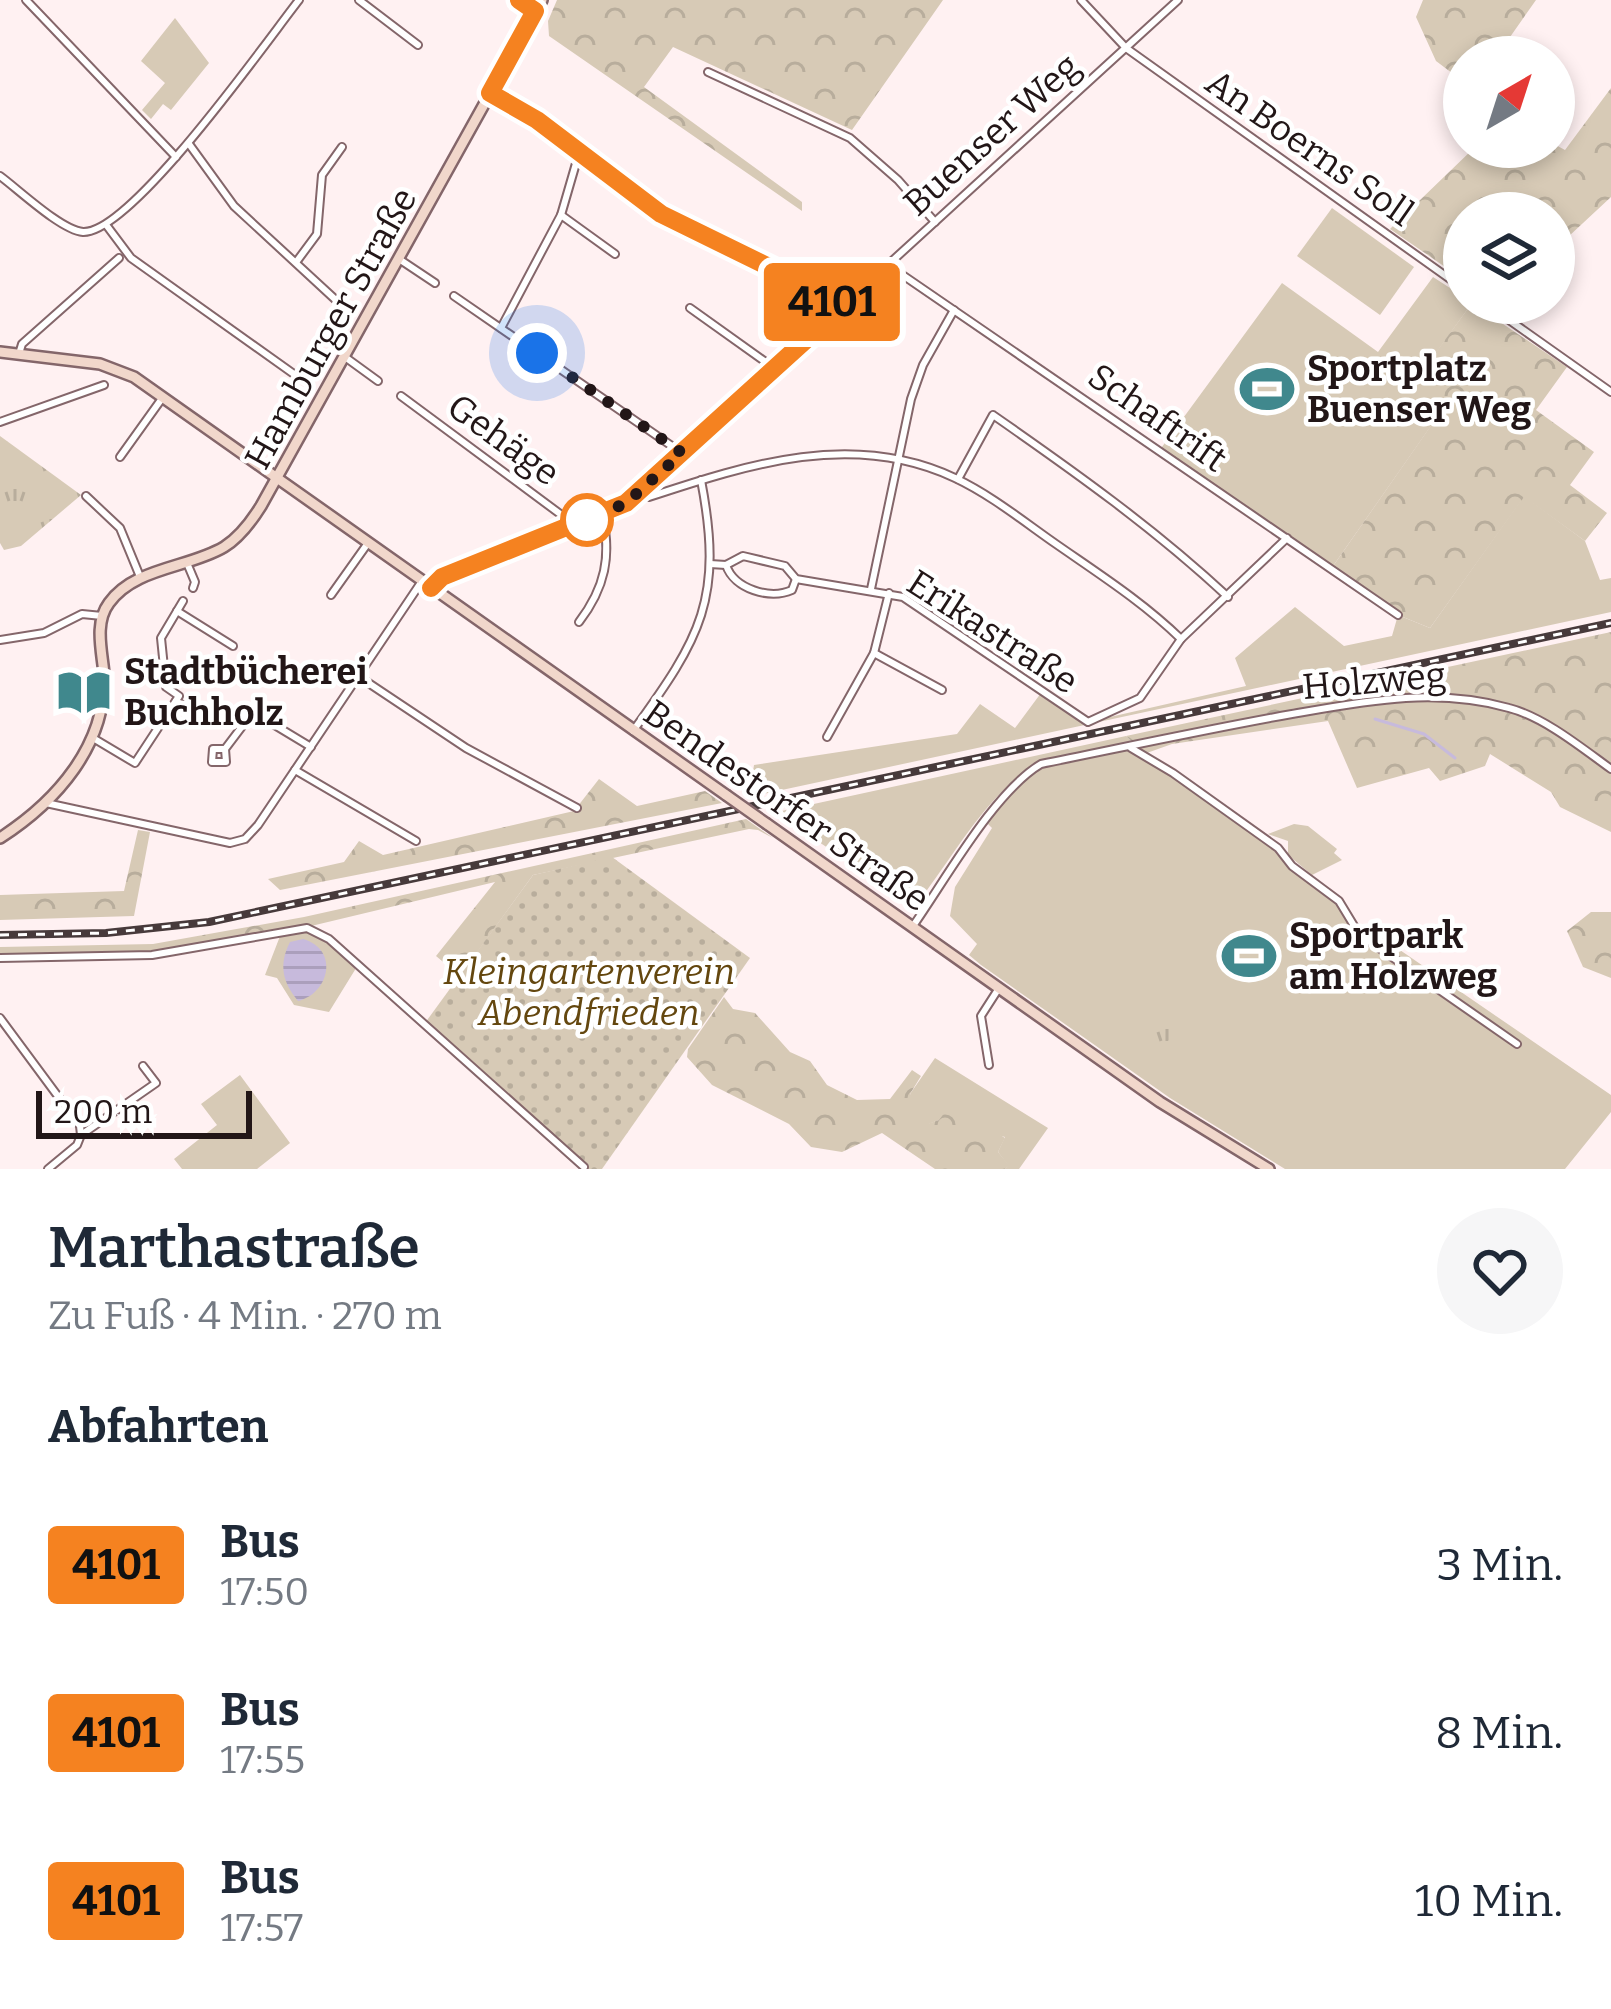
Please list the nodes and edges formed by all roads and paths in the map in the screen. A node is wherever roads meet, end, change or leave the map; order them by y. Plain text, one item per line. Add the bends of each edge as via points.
1 (26, 0) edge
2 (299, 0) edge
3 (359, 0) edge
4 (520, 0) edge
5 (542, 0) edge
6 (1081, 0) edge
7 (1178, 0) edge
8 (535, 11) junction
9 (418, 45) dead end
10 (1126, 48) junction
11 (708, 72) dead end
12 (490, 93) junction
13 (189, 143) junction
14 (342, 147) dead end
15 (579, 153) junction
16 (176, 157) junction
17 (0, 176) edge
18 (561, 215) junction
19 (935, 222) junction
20 (107, 226) junction
21 (615, 254) dead end
22 (119, 258) dead end
23 (399, 259) junction
24 (297, 261) junction
25 (888, 265) junction
26 (1443, 274) edge
27 (435, 283) dead end
28 (454, 296) dead end
29 (338, 302) dead end
30 (689, 308) dead end
31 (841, 308) junction
32 (954, 310) junction
33 (1515, 324) edge
34 (501, 328) junction
35 (0, 352) edge
36 (19, 354) junction
37 (345, 357) junction
38 (775, 368) junction
39 (298, 377) dead end
40 (378, 381) dead end
41 (104, 386) dead end
42 (1611, 392) edge
43 (401, 396) dead end
44 (163, 397) junction
45 (0, 422) edge
46 (682, 453) junction
47 (119, 457) dead end
48 (901, 457) junction
49 (278, 477) junction
50 (958, 479) junction
51 (700, 480) junction
52 (640, 491) junction
53 (86, 496) dead end
54 (602, 514) junction
55 (575, 525) junction
56 (1287, 538) junction
57 (368, 543) junction
58 (187, 561) junction
59 (710, 565) junction
60 (726, 565) junction
61 (141, 579) junction
62 (796, 579) junction
63 (427, 585) junction
64 (193, 588) dead end
65 (871, 590) junction
66 (889, 593) junction
67 (331, 595) dead end
68 (1228, 597) junction
69 (183, 602) dead end
70 (178, 611) junction
71 (1398, 615) dead end
72 (102, 616) junction
73 (579, 622) dead end
74 (1181, 639) junction
75 (0, 640) edge
76 (233, 646) dead end
77 (874, 653) junction
78 (358, 676) junction
79 (941, 690) dead end
80 (176, 701) junction
81 (199, 716) dead end
82 (634, 731) junction
83 (827, 737) dead end
84 (93, 738) junction
85 (310, 747) junction
86 (1128, 747) junction
87 (225, 749) dead end
88 (1611, 769) edge
89 (295, 770) junction
90 (46, 803) junction
91 (577, 808) dead end
92 (0, 838) edge
93 (416, 841) dead end
94 (913, 926) junction
95 (0, 958) edge
96 (999, 988) junction
97 (0, 1018) edge
98 (1516, 1043) dead end
99 (143, 1066) dead end
100 (989, 1066) dead end
101 (81, 1136) junction
102 (584, 1167) edge
103 (48, 1169) edge
104 (1269, 1169) edge

1 - 16 street
2 - 13 street
3 - 9 street
4 - 8 street
5 - 8 street, Hamburger Straße
6 - 10 street, An Boerns Soll
7 - 10 street, Buenser Weg
8 - 12 street, Hamburger Straße
10 - 19 street, Buenser Weg
10 - 26 street, An Boerns Soll
11 - 19 street via 850,138
12 - 15 street
12 - 23 street, Hamburger Straße
13 - 16 street
13 - 24 street via 234,206
14 - 24 street via 322,175 317,234
15 - 18 street
15 - 31 street via 661,214
16 - 20 street
17 - 20 street via 68,228
18 - 21 street
18 - 34 street
19 - 25 street, Buenser Weg
20 - 39 street via 130,258
22 - 36 street
23 - 27 street
23 - 37 street, Hamburger Straße
24 - 29 street
25 - 31 street, Buenser Weg
25 - 32 street, Schaftrift
28 - 34 street
30 - 38 street
31 - 38 street, Buenser Weg
32 - 48 street via 922,365
32 - 56 street, Schaftrift
33 - 42 street
34 - 46 street
35 - 36 street, Bendestorfer Straße
36 - 44 street, Bendestorfer Straße via 113,366
37 - 40 street
37 - 49 street, Hamburger Straße
38 - 46 street, Buenser Weg
41 - 45 street
43 - 55 street, Gehäge
44 - 47 street
44 - 49 street, Bendestorfer Straße
46 - 52 street, Buenser Weg
48 - 50 street
48 - 51 street via 810,455
48 - 65 street
49 - 57 street, Bendestorfer Straße
49 - 58 street, Hamburger Straße via 236,538
50 - 68 street via 993,415 1097,487
50 - 74 street
51 - 52 street via 649,497
51 - 59 street
52 - 54 street, Buenser Weg
53 - 61 street via 120,528
54 - 55 street, Buenser Weg
54 - 73 street via 606,573
55 - 63 street, Buenser Weg
56 - 68 street
56 - 71 street, Schaftrift
57 - 63 street, Bendestorfer Straße
57 - 67 street
58 - 61 street, Hamburger Straße
58 - 64 street
59 - 60 street, Erikastraße
59 - 82 street via 699,626 682,664
60 - 62 street, Erikastraße via 743,556 766,560
60 - 62 street, Erikastraße via 740,584 776,595
61 - 72 street, Hamburger Straße
62 - 65 street, Erikastraße
63 - 78 street
63 - 82 street, Bendestorfer Straße
65 - 66 street, Erikastraße
66 - 74 street, Erikastraße via 1088,722 1140,698
66 - 77 street
68 - 74 street
69 - 70 street
70 - 76 street
70 - 80 street via 161,638 166,687
72 - 75 street via 82,614 44,633
72 - 84 street via 103,701
77 - 79 street
77 - 83 street
78 - 85 street
78 - 91 street
80 - 81 street
80 - 84 street via 135,763
82 - 94 street, Bendestorfer Straße, bridge
84 - 90 street
85 - 87 street via 253,712
85 - 89 street
86 - 88 street, Holzweg via 1362,702 1462,697 1515,709
86 - 94 street, Holzweg via 1041,764 1014,783
86 - 98 street via 1278,848 1339,901 1352,929
89 - 90 street via 238,843
89 - 93 street
90 - 92 street
94 - 96 street, Bendestorfer Straße
95 - 102 street via 152,955 307,928 329,939
96 - 100 street via 981,1016
96 - 104 street, Bendestorfer Straße
97 - 101 street
99 - 101 street via 157,1083
101 - 103 street

